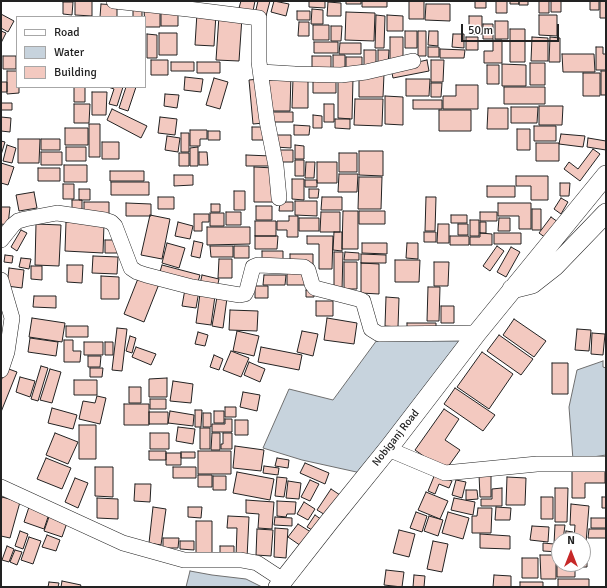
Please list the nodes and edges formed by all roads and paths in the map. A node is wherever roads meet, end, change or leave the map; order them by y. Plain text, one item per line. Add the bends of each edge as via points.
1 (114, 1) edge
2 (413, 61) dead end
3 (261, 72) junction
4 (606, 175) edge
5 (279, 198) dead end
6 (606, 213) edge
7 (1, 240) edge
8 (1, 280) edge
9 (512, 289) junction
10 (477, 332) junction
11 (1, 370) edge
12 (388, 449) junction
13 (606, 464) edge
14 (1, 487) edge
15 (281, 584) edge

1 - 3 street via 259,18
2 - 3 street via 341,75
3 - 5 street
4 - 9 main road, Nobiganj Road
6 - 9 main road via 555,266 532,284
7 - 10 street via 13,225 25,219 57,213 105,220 115,226 131,268 146,275 192,287 240,295 245,294 247,290 253,267 304,267 308,270 315,288 363,301 371,330 379,334
8 - 11 street via 12,318 7,352
9 - 10 main road, Nobiganj Road
10 - 12 main road, Nobiganj Road
12 - 13 street via 445,473 537,464
12 - 15 main road, Nobiganj Road
14 - 15 street via 123,543 184,560 241,560 257,563

